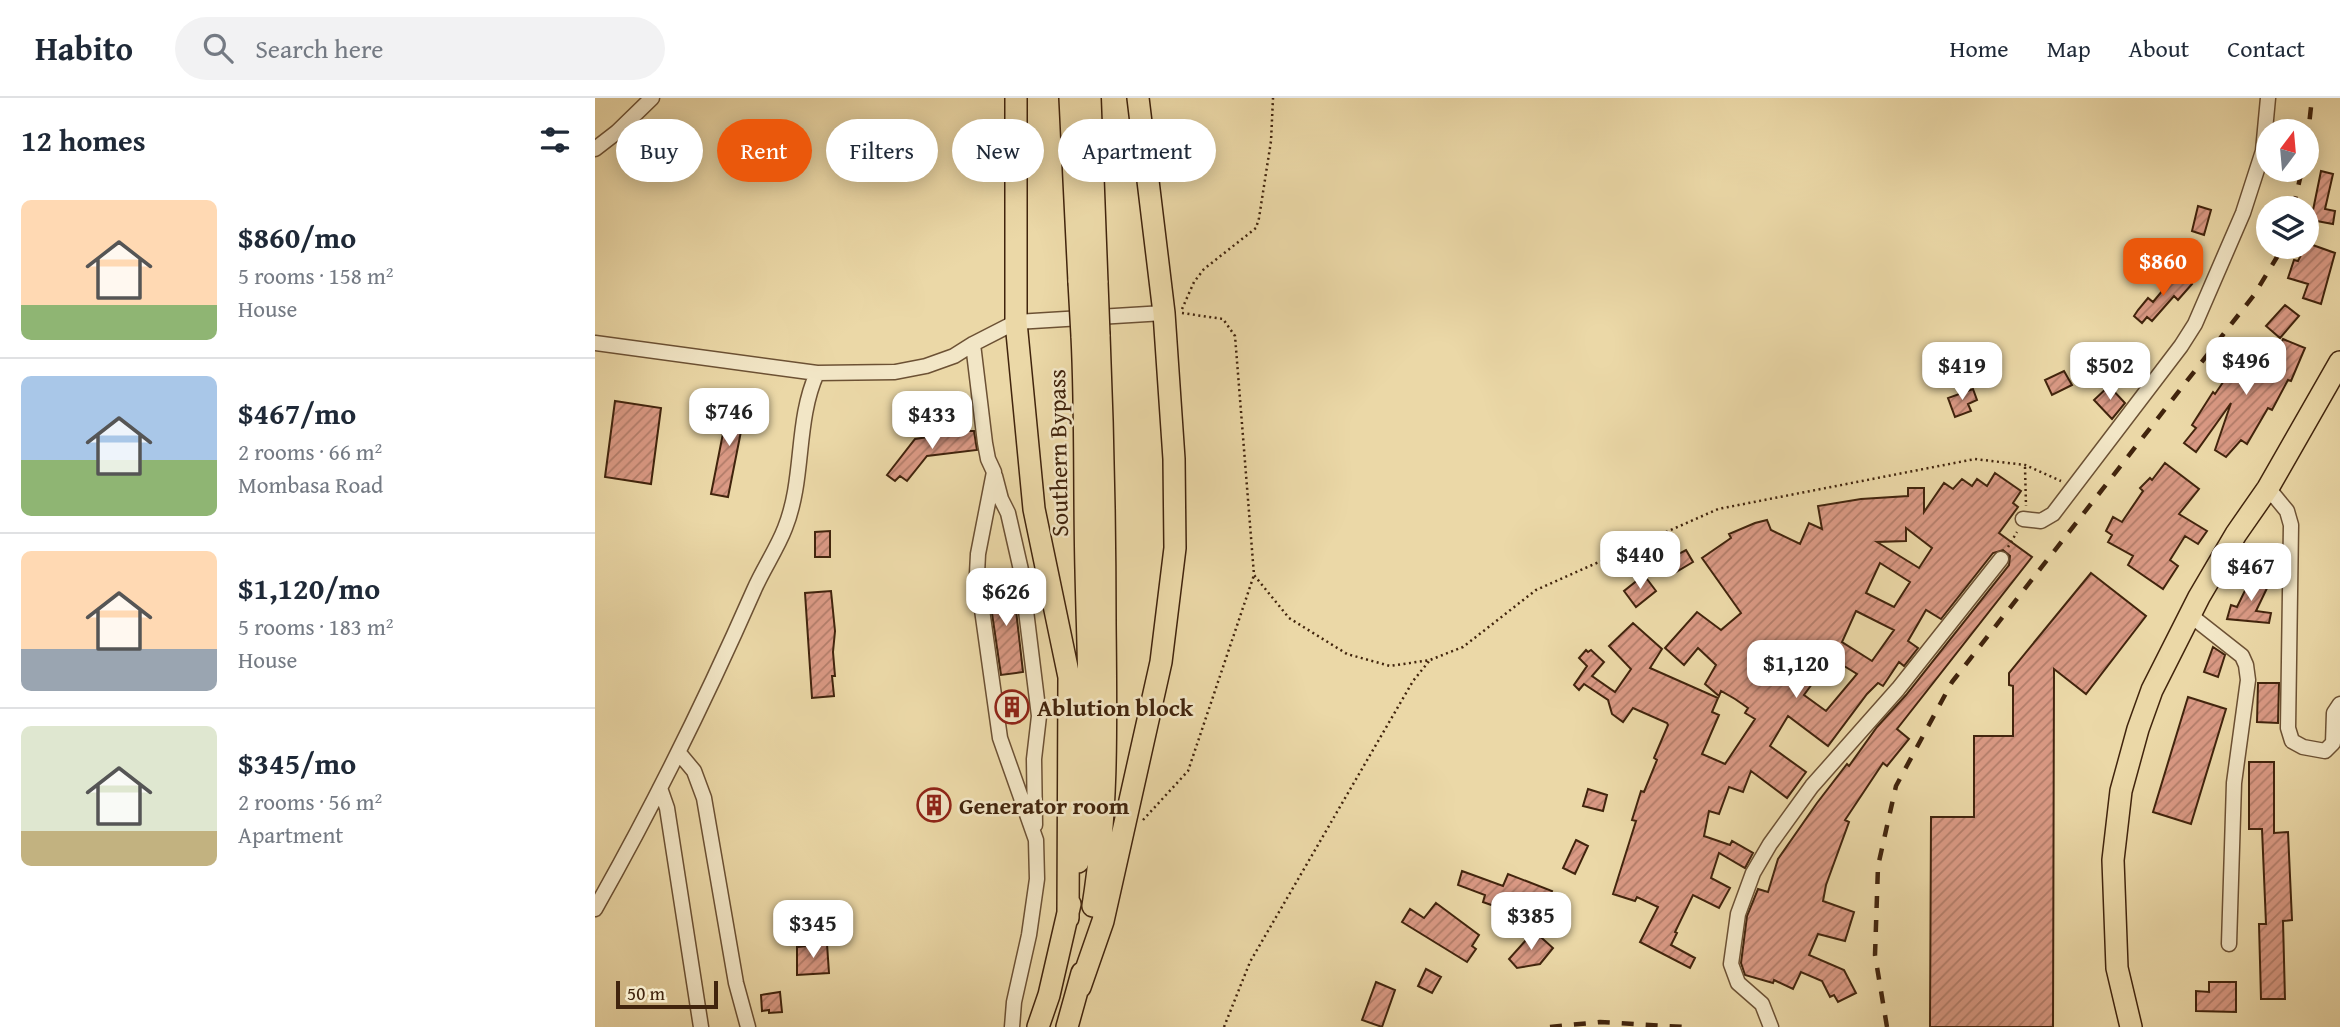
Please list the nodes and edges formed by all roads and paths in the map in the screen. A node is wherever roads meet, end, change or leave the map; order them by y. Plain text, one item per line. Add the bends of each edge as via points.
1 (652, 98) edge
2 (1016, 98) edge
3 (1070, 98) edge
4 (1090, 98) edge
5 (1138, 98) edge
6 (1273, 98) edge
7 (2269, 98) edge
8 (595, 149) edge
9 (1088, 283) junction
10 (1172, 313) junction
11 (1016, 322) junction
12 (1091, 335) junction
13 (595, 343) edge
14 (973, 344) junction
15 (2340, 362) edge
16 (817, 373) junction
17 (994, 472) junction
18 (2074, 487) junction
19 (2268, 488) junction
20 (2023, 519) dead end
21 (2001, 559) dead end
22 (1254, 575) junction
23 (2190, 615) junction
24 (1430, 660) junction
25 (2340, 704) edge
26 (679, 753) junction
27 (660, 788) junction
28 (1036, 840) junction
29 (1119, 847) junction
30 (595, 909) edge
31 (1068, 918) junction
32 (2229, 944) dead end
33 (1080, 987) junction
34 (701, 1027) edge
35 (748, 1027) edge
36 (1012, 1027) edge
37 (1038, 1027) edge
38 (1067, 1027) edge
39 (1224, 1027) edge
40 (1771, 1027) edge
41 (2131, 1027) edge

1 - 8 street
2 - 11 highway
3 - 9 highway
4 - 9 highway
5 - 10 highway
6 - 10 path via 1271,141 1256,228 1204,269
7 - 18 street via 2263,150 2250,193 2195,324
9 - 12 highway, bridge
10 - 11 street
10 - 22 path via 1223,319 1235,336
10 - 29 highway via 1175,548 1161,662
11 - 14 street
11 - 31 highway via 1034,509 1069,677
12 - 31 highway, Southern Bypass via 1088,773 1083,835
12 - 33 highway, Southern Bypass via 1104,443 1105,788 1101,855
13 - 16 street
14 - 16 street via 954,356 895,372
14 - 17 street via 982,426
15 - 19 highway
16 - 26 street via 808,393 795,498 785,530
17 - 28 street via 1021,570 1039,716 1034,758
17 - 28 street via 977,574 1000,738
18 - 20 street via 2046,519
18 - 24 path via 2025,465 1975,459 1718,509 1536,590 1464,647
19 - 23 highway
19 - 25 street via 2291,525 2288,728 2292,741 2325,751 2331,747 2334,713
21 - 40 street via 1898,689 1812,786 1753,873 1738,914 1731,964 1738,983 1762,1004
22 - 24 path via 1289,618 1347,654 1390,666
22 - 29 path via 1188,771
23 - 32 street via 2242,656 2248,680 2234,783
23 - 41 highway via 2151,690 2116,822 2117,968
24 - 39 path via 1413,681 1249,962
26 - 27 street
26 - 35 street via 694,771 704,798
27 - 30 street
27 - 34 street via 667,808
28 - 36 street via 1037,879
29 - 33 highway via 1103,921
31 - 37 highway, Southern Bypass
33 - 38 highway, Southern Bypass

